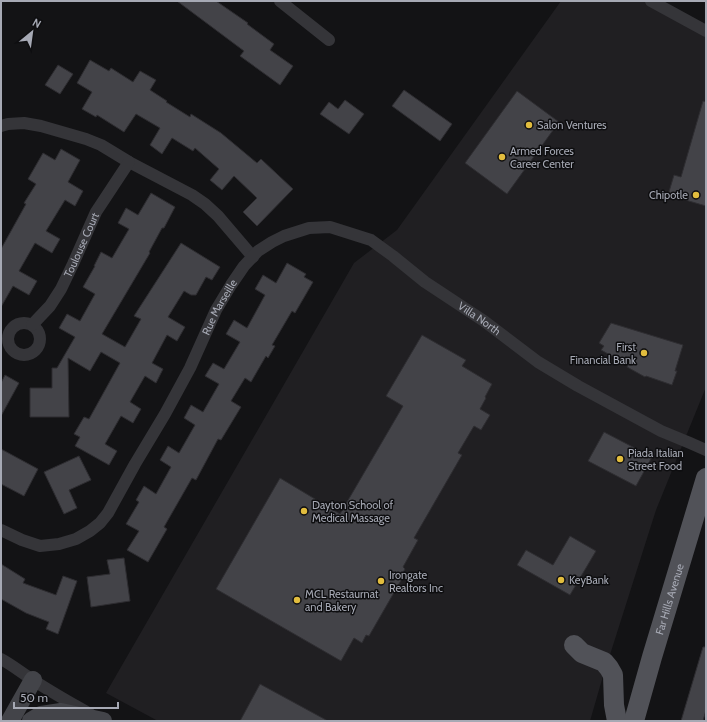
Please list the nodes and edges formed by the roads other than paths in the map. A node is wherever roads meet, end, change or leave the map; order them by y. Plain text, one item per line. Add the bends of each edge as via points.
1 (280, 1) edge
2 (651, 1) edge
3 (706, 31) edge
4 (329, 40) dead end
5 (1, 126) edge
6 (129, 162) junction
7 (253, 257) junction
8 (32, 325) dead end
9 (706, 450) edge
10 (706, 478) edge
11 (1, 530) edge
12 (574, 645) dead end
13 (1, 659) edge
14 (33, 680) junction
15 (10, 721) edge
16 (31, 721) edge
17 (103, 721) edge
18 (617, 721) edge
19 (634, 721) edge

1 - 4 street
2 - 3 street
5 - 6 street via 24,123 41,126 101,145
6 - 7 street via 205,204
6 - 8 street, Toulouse Court via 96,212 61,289 50,306
7 - 9 street, Villa North via 272,242 309,228 330,227 371,240 425,282 484,321 538,362 661,431
7 - 11 street, Rue Marseille via 244,266 216,310 190,368 165,414 100,523 76,539 40,546
10 - 19 main road, Far Hills Avenue
12 - 18 main road via 582,653 604,662 610,668 613,675
13 - 14 street
14 - 15 street
14 - 17 street
16 - 17 street via 41,715 61,712

